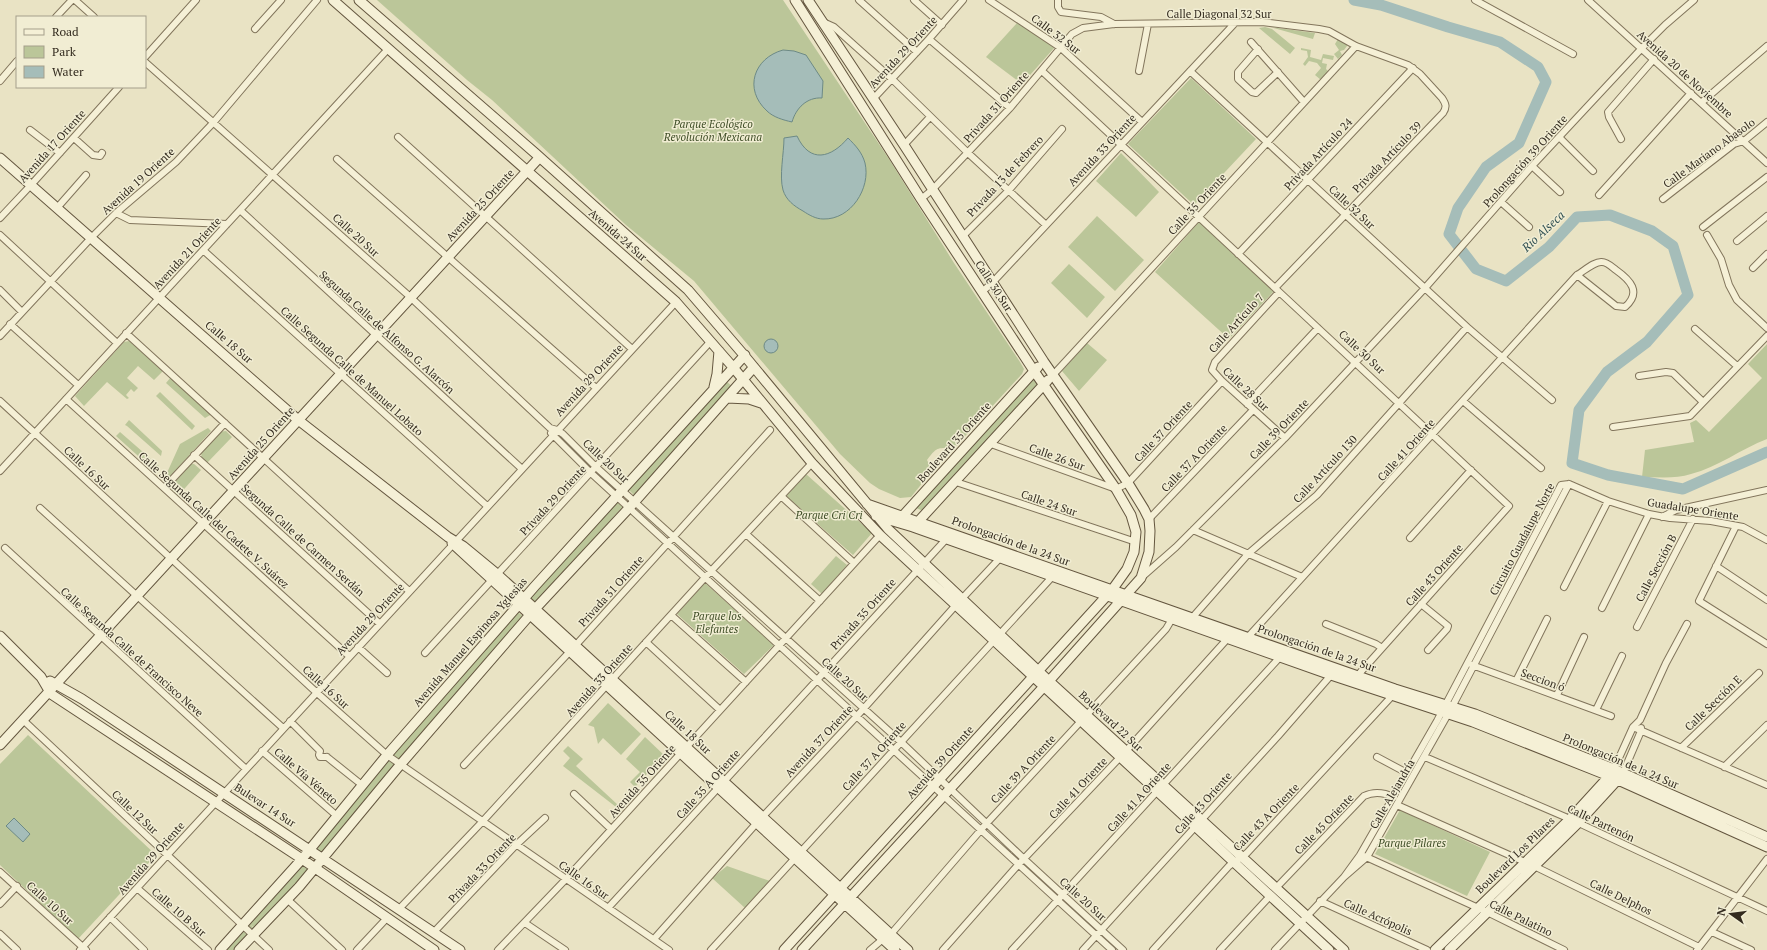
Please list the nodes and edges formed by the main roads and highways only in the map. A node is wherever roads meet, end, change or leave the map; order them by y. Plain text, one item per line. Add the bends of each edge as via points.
1 (333, 0) edge
2 (359, 0) edge
3 (795, 0) edge
4 (810, 1) edge
5 (0, 158) edge
6 (539, 158) junction
7 (527, 171) junction
8 (719, 351) junction
9 (745, 356) junction
10 (1044, 362) junction
11 (754, 367) junction
12 (733, 368) junction
13 (1034, 371) junction
14 (1053, 375) junction
15 (743, 379) junction
16 (1044, 384) junction
17 (714, 387) junction
18 (727, 398) junction
19 (762, 403) junction
20 (299, 420) junction
21 (851, 504) junction
22 (868, 504) junction
23 (861, 514) junction
24 (876, 516) junction
25 (900, 519) junction
26 (916, 524) junction
27 (888, 529) junction
28 (880, 535) junction
29 (949, 536) junction
30 (920, 566) junction
31 (1110, 593) junction
32 (1123, 598) junction
33 (521, 602) junction
34 (533, 612) junction
35 (1230, 635) junction
36 (0, 636) edge
37 (1334, 672) junction
38 (1036, 674) junction
39 (1046, 684) junction
40 (52, 687) junction
41 (1447, 709) junction
42 (0, 745) edge
43 (1612, 773) junction
44 (1621, 777) junction
45 (1160, 788) junction
46 (1574, 821) junction
47 (1767, 837) edge
48 (1767, 847) edge
49 (310, 849) junction
50 (323, 857) junction
51 (302, 859) junction
52 (1239, 859) junction
53 (315, 867) junction
54 (838, 892) junction
55 (385, 900) junction
56 (848, 901) junction
57 (377, 912) junction
58 (1303, 919) junction
59 (886, 937) junction
60 (220, 950) edge
61 (239, 950) edge
62 (434, 950) edge
63 (460, 950) edge
64 (784, 950) edge
65 (802, 950) edge
66 (895, 950) edge
67 (908, 950) edge
68 (1329, 950) edge
69 (1344, 950) edge
70 (1435, 950) edge
71 (1449, 950) edge

1 - 7 main road, Avenida 24 Sur
2 - 6 main road, Avenida 24 Sur
3 - 13 main road, Calle 30 Sur
4 - 10 main road, Calle 30 Sur
5 - 20 main road, Calle 18 Sur
6 - 7 main road, Avenida 25 Oriente
6 - 9 main road, Avenida 24 Sur via 693,296
7 - 8 main road, Avenida 24 Sur via 676,302
7 - 20 main road, Avenida 25 Oriente
8 - 12 main road, Avenida 24 Sur
8 - 17 main road
9 - 11 main road, Avenida 24 Sur
9 - 12 main road, Avenida Manuel Espinosa Yglesias
10 - 13 main road, Boulevard 35 Oriente
10 - 14 main road, Calle 30 Sur
11 - 15 main road
11 - 22 main road, Avenida 24 Sur
12 - 15 main road, Avenida 24 Sur
12 - 17 main road, Avenida Manuel Espinosa Yglesias
13 - 16 main road, Calle 30 Sur
13 - 25 main road, Boulevard 35 Oriente
14 - 16 main road
14 - 32 main road, Calle 30 Sur via 1128,483 1149,519 1149,552 1141,578
15 - 18 main road
15 - 19 main road, Avenida 24 Sur
16 - 26 main road
16 - 31 main road, Calle 30 Sur via 1116,489 1135,524 1136,542 1127,569
17 - 33 main road, Avenida Manuel Espinosa Yglesias
18 - 19 main road via 749,399
18 - 34 main road
19 - 21 main road, Avenida 24 Sur via 812,463
20 - 33 main road, Calle 18 Sur via 452,540
20 - 40 main road, Avenida 25 Oriente
21 - 22 main road, Prolongación de la 24 Sur
21 - 23 main road, Avenida 24 Sur
22 - 24 main road, Boulevard 22 Sur
22 - 25 main road, Prolongación de la 24 Sur
23 - 24 main road, Prolongación de la 24 Sur
23 - 28 main road, Boulevard 22 Sur
24 - 25 main road, Prolongación de la 24 Sur
24 - 27 main road, Boulevard 22 Sur
25 - 26 main road, Prolongación de la 24 Sur
25 - 27 main road, Boulevard 35 Oriente
26 - 29 main road, Prolongación de la 24 Sur
27 - 28 main road, Boulevard 35 Oriente
27 - 30 main road, Boulevard 22 Sur
28 - 30 main road, Boulevard 22 Sur
29 - 31 main road, Prolongación de la 24 Sur
29 - 31 main road, Prolongación de la 24 Sur via 1052,577
30 - 38 main road, Boulevard 22 Sur
31 - 32 main road, Prolongación de la 24 Sur
31 - 38 main road, Avenida 39 Oriente
32 - 35 main road, Prolongación de la 24 Sur via 1192,618
32 - 35 main road, Prolongación de la 24 Sur via 1172,620
32 - 39 main road
33 - 34 main road, Calle 18 Sur
33 - 49 main road, Avenida Manuel Espinosa Yglesias via 387,755
34 - 50 main road
34 - 54 main road, Calle 18 Sur
35 - 37 main road, Prolongación de la 24 Sur via 1280,657
35 - 37 main road, Prolongación de la 24 Sur via 1248,637
36 - 40 main road
37 - 41 main road, Prolongación de la 24 Sur via 1392,696
37 - 41 main road, Prolongación de la 24 Sur via 1358,675
38 - 39 main road, Boulevard 22 Sur
38 - 54 main road, Avenida 39 Oriente
39 - 45 main road, Boulevard 22 Sur
39 - 56 main road
40 - 42 main road, Avenida 25 Oriente
40 - 49 main road, Bulevar 14 Sur via 82,699
40 - 51 main road via 215,802
41 - 43 main road, Prolongación de la 24 Sur via 1473,722
43 - 44 main road, Prolongación de la 24 Sur
43 - 46 main road, Boulevard Los Pilares
44 - 46 main road, Boulevard Los Pilares
44 - 47 main road, Prolongación de la 24 Sur
44 - 48 main road, Prolongación de la 24 Sur
45 - 52 main road, Boulevard 22 Sur via 1201,819
45 - 52 main road, Boulevard 22 Sur via 1194,826
46 - 70 main road, Boulevard Los Pilares via 1525,862
46 - 71 main road, Boulevard Los Pilares via 1534,866
49 - 50 main road, Bulevar 14 Sur
49 - 51 main road, Avenida Manuel Espinosa Yglesias
50 - 53 main road
50 - 55 main road, Bulevar 14 Sur
51 - 53 main road
51 - 60 main road, Avenida Manuel Espinosa Yglesias
52 - 58 main road, Boulevard 22 Sur
53 - 57 main road
53 - 61 main road
54 - 56 main road, Calle 18 Sur
54 - 64 main road, Avenida 39 Oriente
55 - 57 main road
55 - 63 main road, Bulevar 14 Sur
56 - 59 main road, Calle 18 Sur
56 - 65 main road
57 - 62 main road
58 - 68 main road, Boulevard 22 Sur
58 - 69 main road, Boulevard 22 Sur
59 - 66 main road, Calle 18 Sur
59 - 67 main road, Calle 18 Sur

